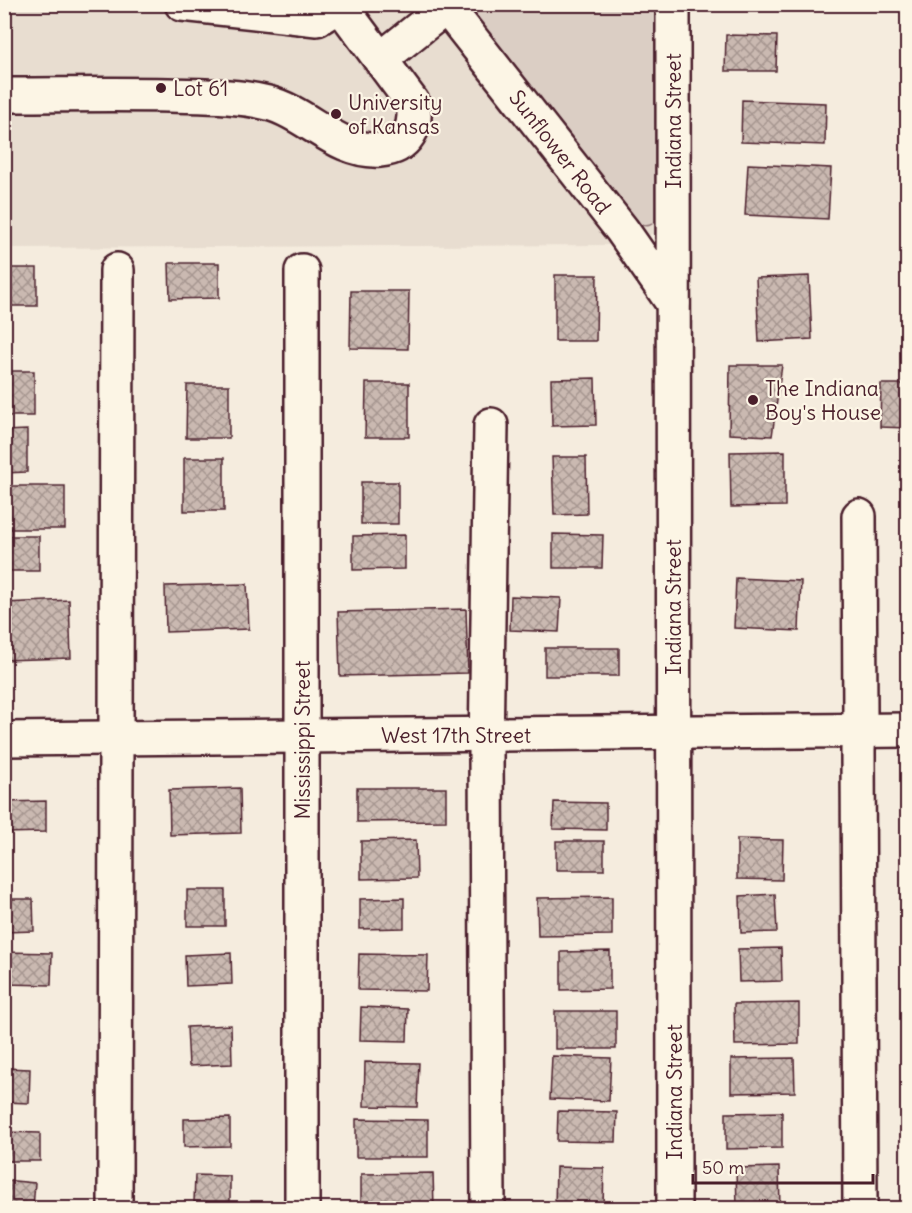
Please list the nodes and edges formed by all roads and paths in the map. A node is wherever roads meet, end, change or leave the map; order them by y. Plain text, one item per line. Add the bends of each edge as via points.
1 (182, 4) edge
2 (673, 4) edge
3 (340, 5) edge
4 (445, 6) edge
5 (381, 59) junction
6 (4, 95) edge
7 (117, 270) dead end
8 (302, 271) dead end
9 (673, 303) junction
10 (491, 425) dead end
11 (859, 516) dead end
12 (908, 730) edge
13 (859, 731) junction
14 (673, 732) junction
15 (487, 734) junction
16 (302, 736) junction
17 (116, 738) junction
18 (4, 739) edge
19 (115, 1209) edge
20 (302, 1209) edge
21 (488, 1209) edge
22 (674, 1209) edge
23 (860, 1209) edge

1 - 3 street via 317,19
2 - 9 street, Indiana Street
3 - 5 street
4 - 5 street
4 - 9 street, Sunflower Road via 622,230
5 - 6 street via 415,111 408,137 382,150 341,141 290,111 268,103 147,94
7 - 17 street
8 - 16 street, Mississippi Street
9 - 14 street, Indiana Street
10 - 15 street
11 - 13 street
12 - 13 street, West 17th Street
13 - 14 street, West 17th Street
13 - 23 street
14 - 15 street, West 17th Street
14 - 22 street, Indiana Street
15 - 16 street, West 17th Street
15 - 21 street
16 - 17 street, West 17th Street
16 - 20 street, Mississippi Street
17 - 18 street, West 17th Street
17 - 19 street

